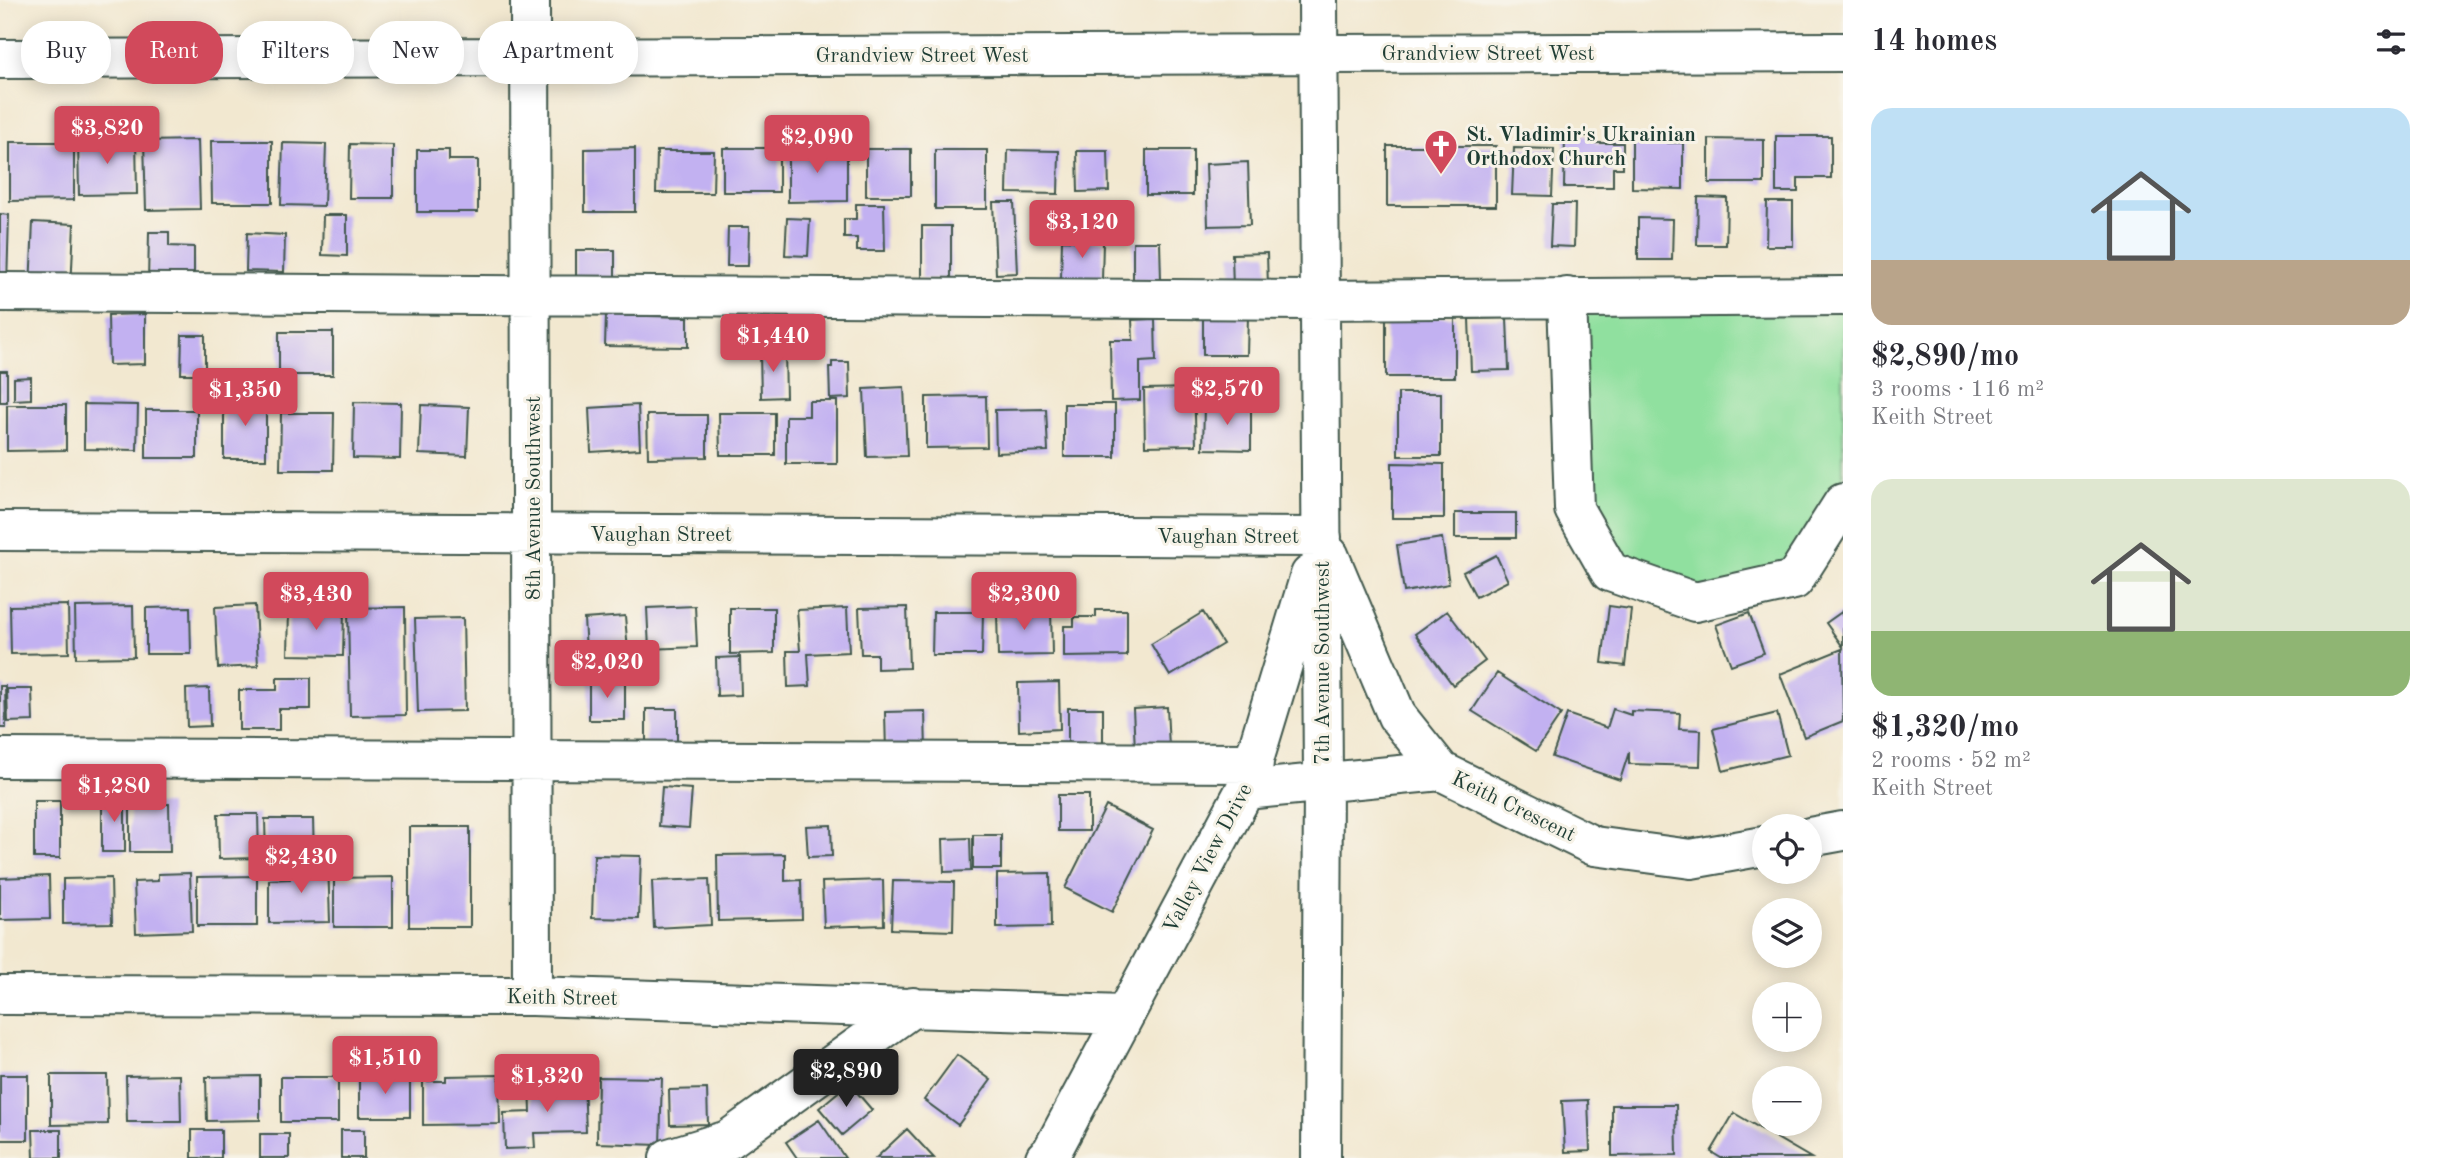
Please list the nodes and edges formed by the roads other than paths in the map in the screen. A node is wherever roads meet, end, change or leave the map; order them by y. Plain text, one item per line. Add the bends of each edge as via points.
1 (530, 0) edge
2 (1318, 0) edge
3 (530, 21) edge
4 (1843, 52) edge
5 (1318, 54) junction
6 (478, 57) edge
7 (638, 57) edge
8 (0, 59) edge
9 (530, 84) edge
10 (0, 292) edge
11 (532, 296) junction
12 (1843, 296) edge
13 (1567, 297) junction
14 (1319, 300) junction
15 (1843, 503) edge
16 (0, 531) edge
17 (533, 533) junction
18 (1322, 537) junction
19 (0, 758) edge
20 (531, 759) junction
21 (1441, 771) junction
22 (1249, 776) junction
23 (1323, 780) junction
24 (1843, 831) edge
25 (1822, 835) edge
26 (1752, 848) edge
27 (0, 995) edge
28 (533, 996) junction
29 (913, 1007) junction
30 (1124, 1015) junction
31 (669, 1158) edge
32 (1045, 1158) edge
33 (1321, 1158) edge

1 - 3 street, 8th Avenue Southwest
2 - 5 street, 7th Avenue Southwest
4 - 5 street, Grandview Street West
5 - 7 street, Grandview Street West
5 - 14 street, 7th Avenue Southwest
6 - 8 street, Grandview Street West
9 - 11 street, 8th Avenue Southwest
10 - 11 street
11 - 14 street
11 - 17 street, 8th Avenue Southwest
12 - 13 street
13 - 14 street
13 - 15 street via 1574,509 1610,572 1695,602 1794,580
14 - 18 street, 7th Avenue Southwest
16 - 17 street, Vaughan Street
17 - 18 street, Vaughan Street
17 - 20 street, 8th Avenue Southwest
18 - 21 street, Keith Crescent via 1397,716
18 - 22 street, Valley View Drive
18 - 23 street, 7th Avenue Southwest
19 - 20 street
20 - 22 street
20 - 28 street, 8th Avenue Southwest
21 - 23 street
21 - 26 street, Keith Crescent via 1594,846 1691,859
22 - 23 street
22 - 30 street, Valley View Drive
23 - 33 street, 7th Avenue Southwest
24 - 25 street
27 - 28 street, Keith Street
28 - 29 street, Keith Street
29 - 30 street, Keith Street
29 - 31 street via 727,1140
30 - 32 street, Valley View Drive

